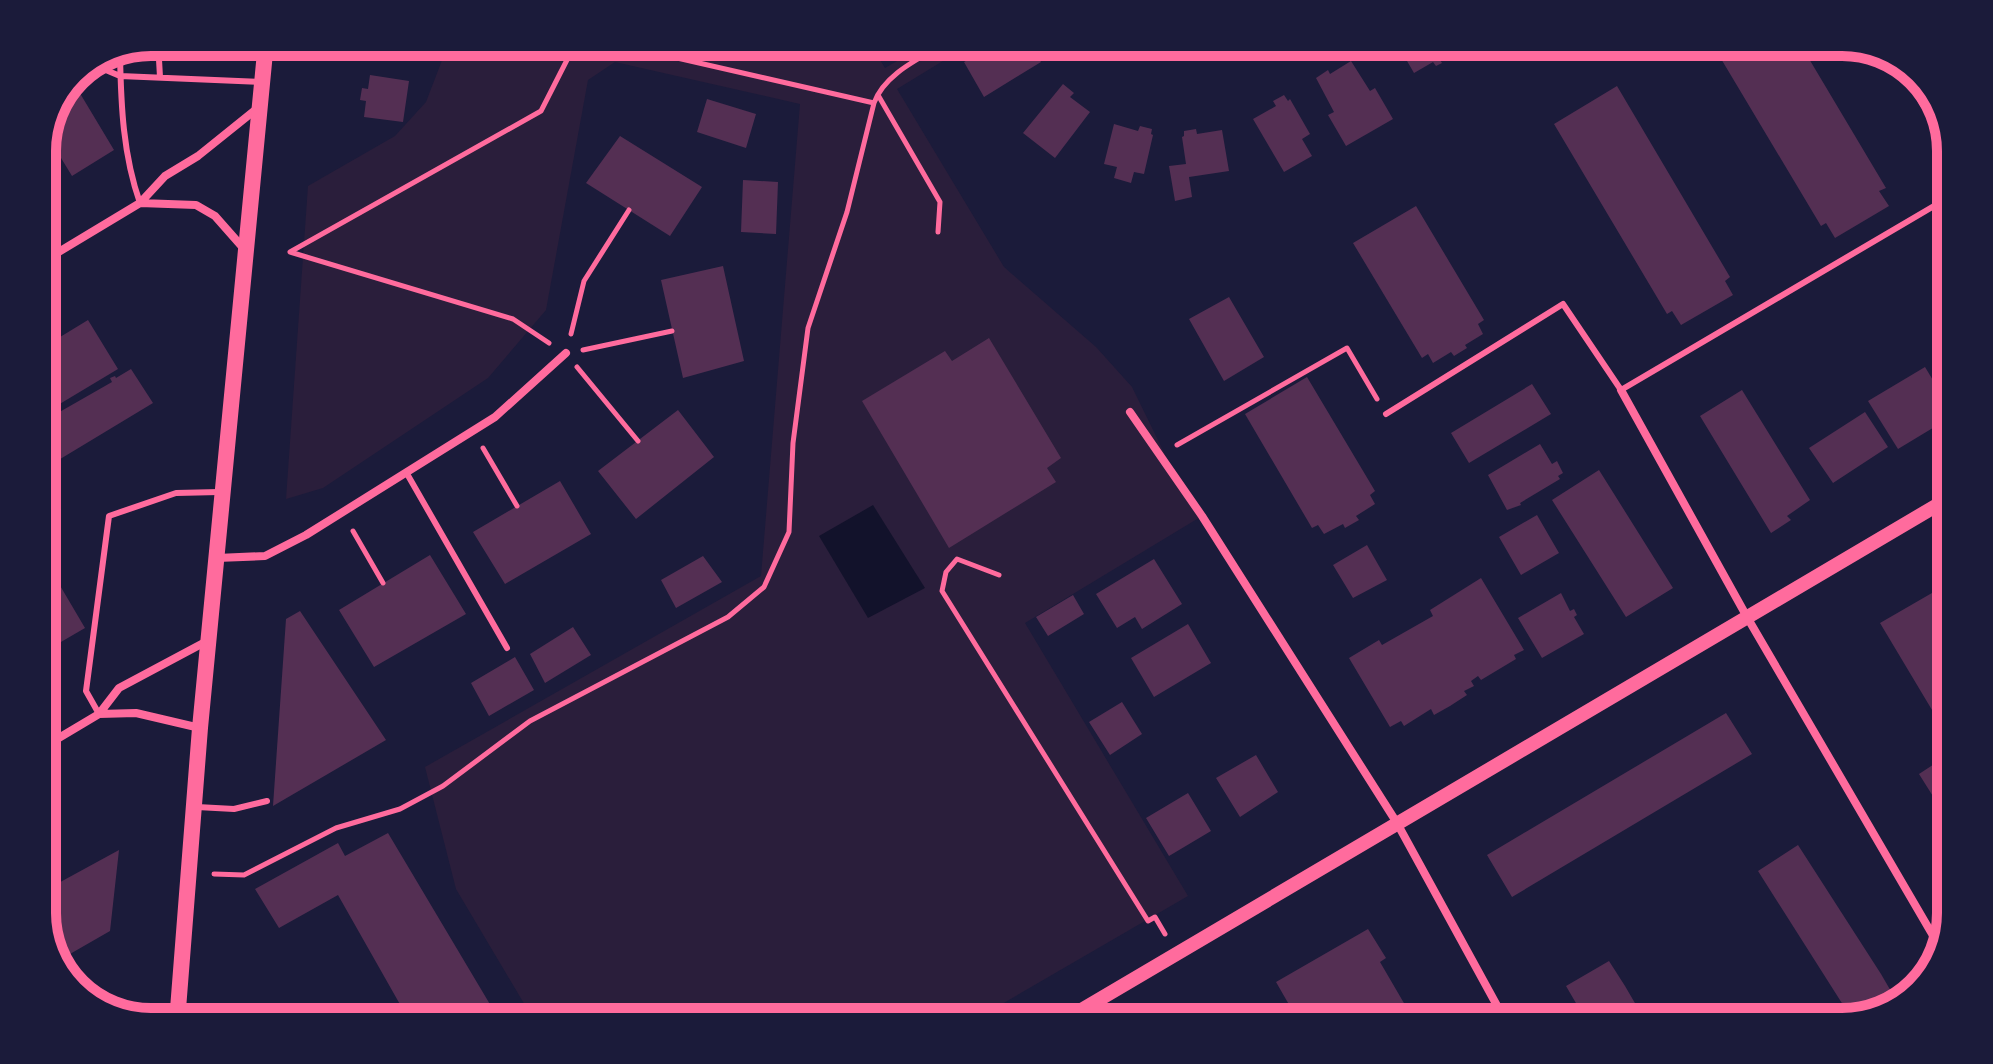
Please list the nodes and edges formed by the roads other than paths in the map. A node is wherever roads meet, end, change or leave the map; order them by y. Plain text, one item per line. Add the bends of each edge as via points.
1 (159, 56) edge
2 (265, 56) edge
3 (120, 62) edge
4 (104, 69) edge
5 (120, 76) junction
6 (160, 77) junction
7 (263, 83) junction
8 (260, 106) junction
9 (140, 203) junction
10 (1937, 204) edge
11 (246, 252) junction
12 (56, 254) edge
13 (566, 353) road end
14 (1621, 390) junction
15 (1130, 412) dead end
16 (1386, 414) road end
17 (406, 472) junction
18 (223, 492) junction
19 (1937, 505) edge
20 (217, 558) junction
21 (1747, 617) junction
22 (209, 640) junction
23 (507, 648) dead end
24 (99, 714) junction
25 (200, 728) junction
26 (56, 740) edge
27 (267, 801) dead end
28 (194, 806) junction
29 (1397, 823) junction
30 (1934, 937) edge
31 (178, 1008) edge
32 (1085, 1008) edge
33 (1498, 1008) edge

1 - 6 lane
2 - 7 main road
3 - 5 lane
4 - 5 lane
5 - 6 lane
5 - 9 lane via 131,177
6 - 7 lane
7 - 8 main road
8 - 9 street via 165,176
8 - 11 main road
9 - 11 street via 196,205 215,216
9 - 12 street
10 - 14 lane
11 - 18 main road
13 - 17 street via 495,417
14 - 16 lane via 1563,304
14 - 21 street
15 - 29 street
17 - 20 street via 265,556
17 - 23 lane
18 - 20 main road
18 - 24 lane via 176,493 109,516 86,691
19 - 21 street
20 - 22 main road
21 - 29 street
21 - 30 street
22 - 24 street via 119,688
22 - 25 main road
24 - 25 street via 136,713
24 - 26 street
25 - 28 main road
27 - 28 lane via 234,809
28 - 31 main road
29 - 32 street
29 - 33 street

